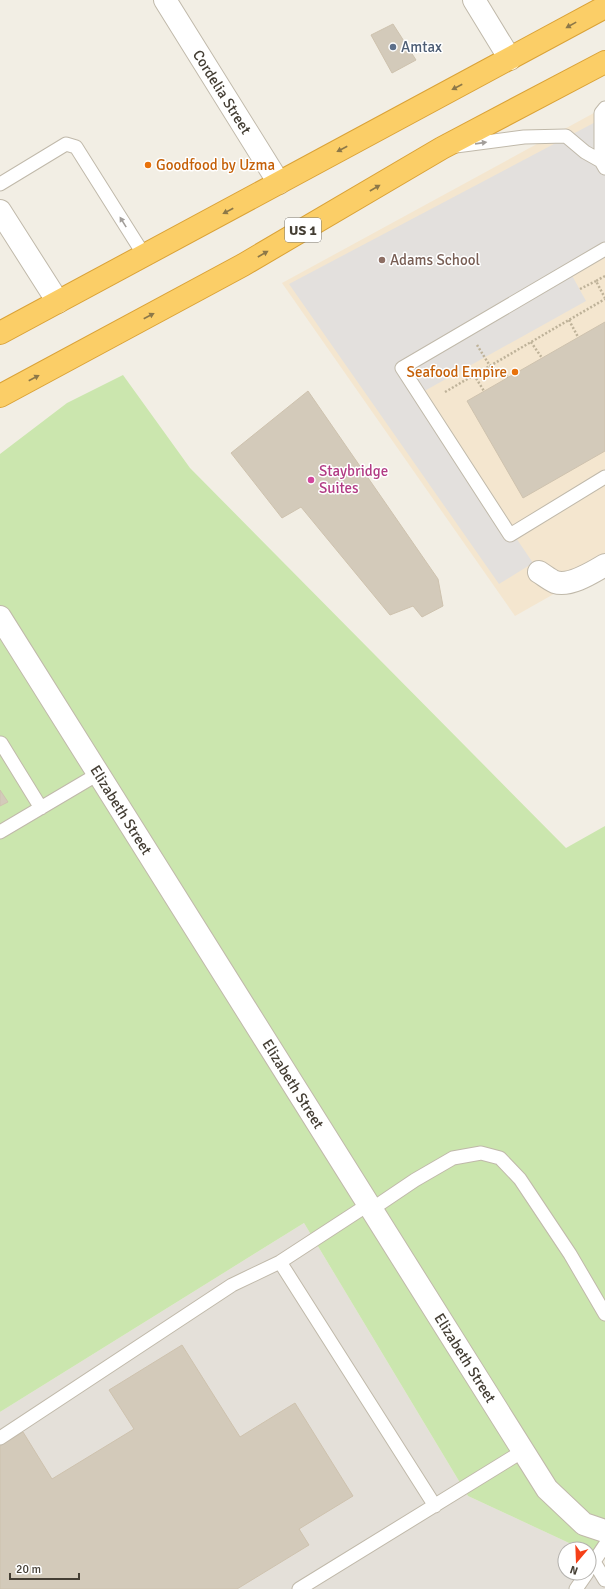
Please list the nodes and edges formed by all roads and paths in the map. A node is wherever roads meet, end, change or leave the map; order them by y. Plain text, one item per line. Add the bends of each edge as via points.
1 (165, 0) edge
2 (474, 0) edge
3 (605, 6) edge
4 (510, 59) junction
5 (605, 62) edge
6 (605, 108) edge
7 (442, 148) junction
8 (603, 165) edge
9 (279, 183) junction
10 (0, 184) edge
11 (0, 211) edge
12 (605, 249) edge
13 (144, 255) junction
14 (605, 276) edge
15 (596, 281) junction
16 (580, 290) dead end
17 (605, 299) edge
18 (58, 302) junction
19 (568, 320) junction
20 (468, 329) junction
21 (0, 333) edge
22 (578, 337) dead end
23 (531, 342) junction
24 (542, 358) dead end
25 (490, 366) junction
26 (474, 375) junction
27 (508, 377) dead end
28 (484, 391) dead end
29 (445, 392) dead end
30 (0, 396) edge
31 (605, 477) edge
32 (605, 565) edge
33 (540, 572) dead end
34 (0, 617) edge
35 (1, 743) edge
36 (98, 774) junction
37 (41, 808) junction
38 (0, 832) edge
39 (370, 1207) junction
40 (280, 1262) junction
41 (605, 1314) edge
42 (0, 1438) edge
43 (523, 1451) junction
44 (434, 1506) junction
45 (605, 1531) edge
46 (605, 1545) edge
47 (597, 1557) edge
48 (597, 1574) edge
49 (605, 1580) edge
50 (299, 1589) edge

1 - 9 street, Cordelia Street
2 - 4 street
3 -> 4 highway
4 -> 9 highway
5 - 7 highway, US 1
6 - 8 lane via 601,113
7 -> 8 lane via 524,137 566,136
30 -> 7 highway, US 1 via 243,265
9 -> 13 highway
13 -> 10 lane via 76,147 66,144
11 - 18 street
12 - 20 lane
13 - 18 highway
14 - 15 path
15 - 16 path
15 - 17 path
17 - 19 path
18 - 21 highway
19 - 22 path
19 - 23 path
20 - 25 path
20 - 31 lane via 402,368 510,535
23 - 24 path
23 - 25 path
25 - 26 path
25 - 27 path
26 - 28 path
26 - 29 path
32 - 33 street via 571,582 556,582
34 - 36 street, Elizabeth Street
35 - 37 lane
36 - 37 lane
36 - 39 street, Elizabeth Street
37 - 38 lane
39 - 40 lane
39 - 41 lane via 454,1158 481,1153 500,1158 520,1178 570,1254
39 - 43 street, Elizabeth Street
40 - 42 lane via 232,1285
40 - 44 lane
43 - 44 lane
43 - 45 street, Elizabeth Street via 547,1489 584,1524
44 - 50 lane
46 - 47 lane
48 - 49 lane

